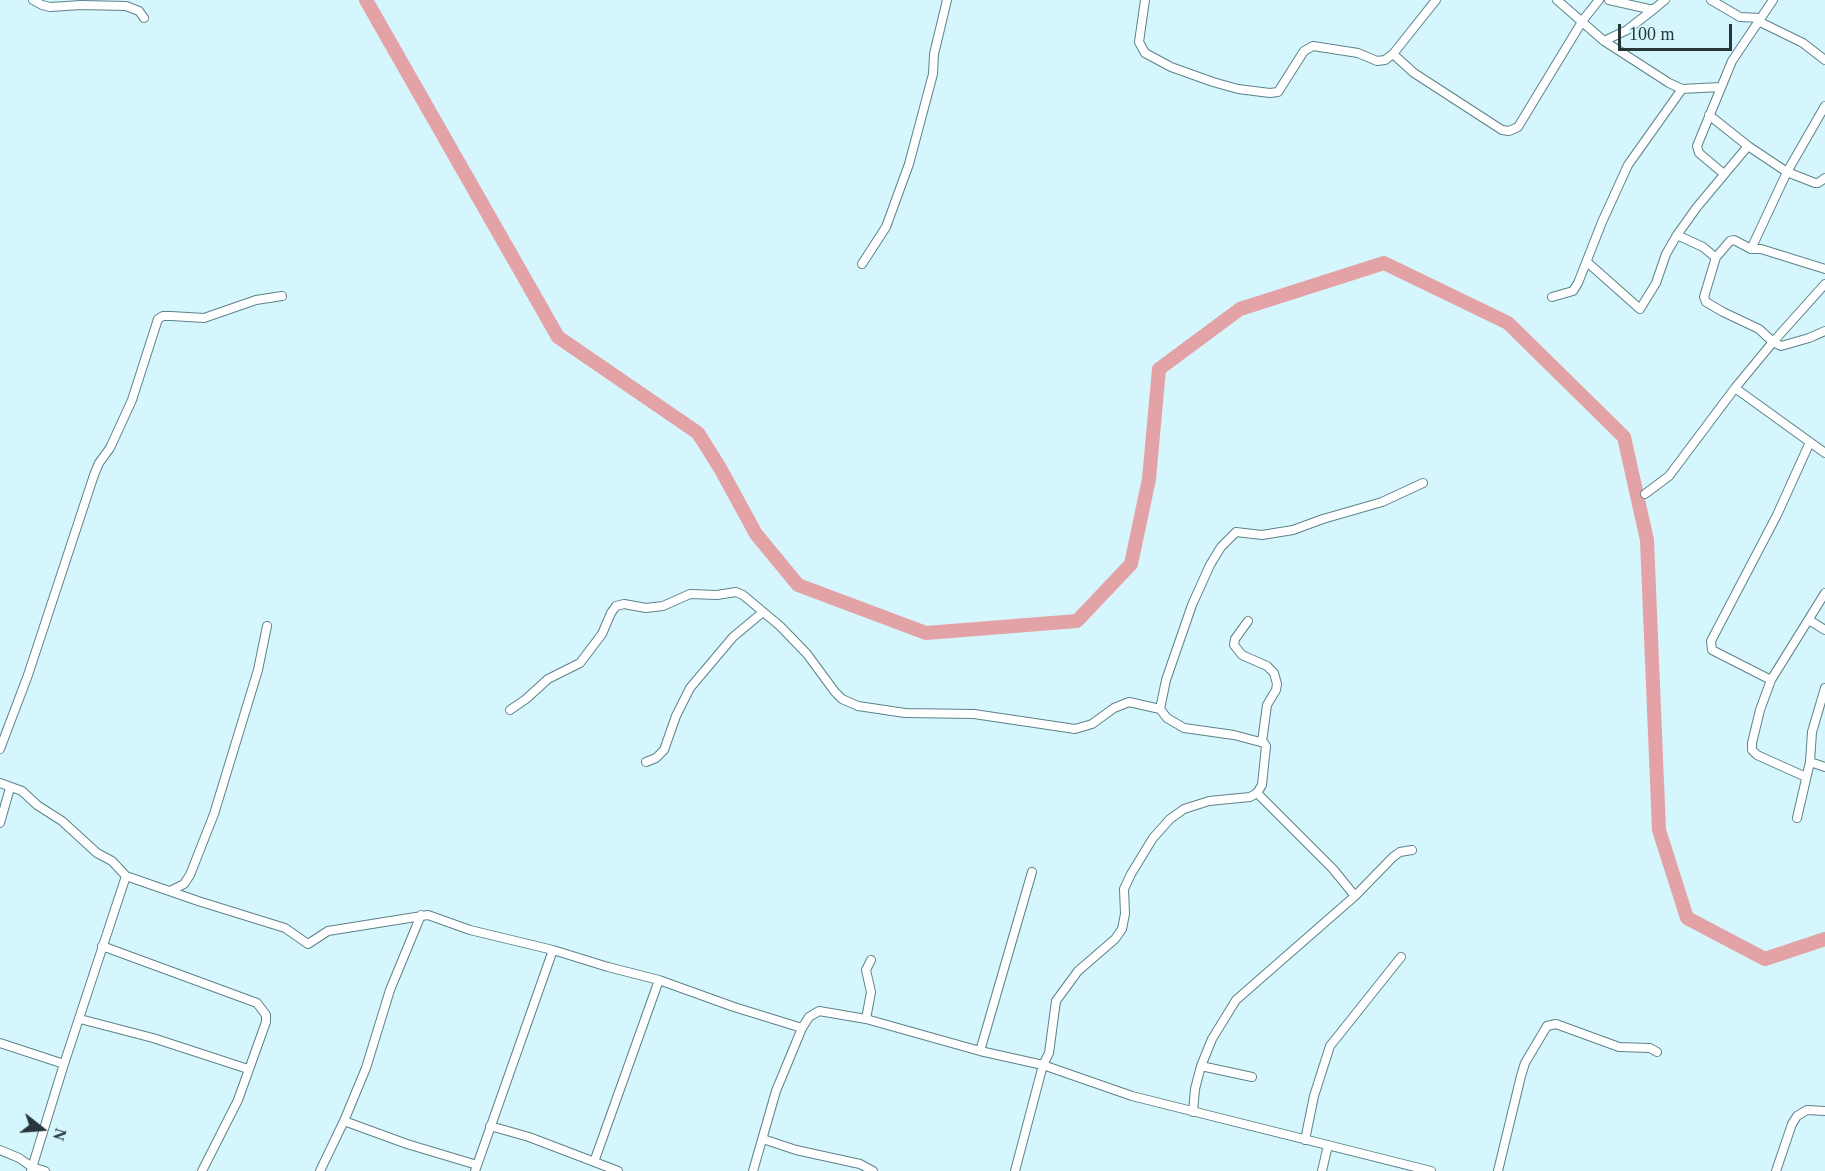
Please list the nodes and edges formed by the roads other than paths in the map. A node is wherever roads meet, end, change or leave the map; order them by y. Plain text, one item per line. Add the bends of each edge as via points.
1 (33, 0) edge
2 (947, 0) edge
3 (1145, 0) edge
4 (1436, 0) edge
5 (1557, 0) edge
6 (1599, 0) edge
7 (1609, 0) edge
8 (1665, 0) edge
9 (1711, 0) edge
10 (1773, 0) edge
11 (1653, 9) junction
12 (144, 18) dead end
13 (1583, 20) junction
14 (1759, 20) junction
15 (1604, 41) junction
16 (1393, 54) junction
17 (1825, 60) edge
18 (1720, 87) junction
19 (1682, 89) junction
20 (1825, 106) edge
21 (1709, 115) junction
22 (1748, 146) junction
23 (1787, 172) junction
24 (1724, 174) junction
25 (1825, 178) edge
26 (1677, 235) junction
27 (1751, 249) junction
28 (1716, 257) junction
29 (1587, 262) junction
30 (862, 264) dead end
31 (1825, 269) edge
32 (1825, 284) edge
33 (282, 296) dead end
34 (1552, 297) dead end
35 (1825, 331) edge
36 (1773, 342) junction
37 (1735, 388) junction
38 (1810, 442) junction
39 (1825, 453) edge
40 (1423, 483) dead end
41 (1645, 494) dead end
42 (1825, 593) edge
43 (763, 612) junction
44 (1809, 620) junction
45 (1248, 621) dead end
46 (267, 626) dead end
47 (1825, 630) edge
48 (1771, 680) junction
49 (1825, 688) edge
50 (1160, 709) junction
51 (510, 711) dead end
52 (1262, 742) junction
53 (0, 749) edge
54 (646, 762) dead end
55 (1810, 762) junction
56 (1825, 767) edge
57 (1806, 777) junction
58 (0, 783) edge
59 (10, 788) junction
60 (1257, 793) junction
61 (1797, 818) dead end
62 (0, 823) edge
63 (1412, 850) dead end
64 (1032, 872) dead end
65 (126, 876) junction
66 (170, 891) junction
67 (1355, 896) junction
68 (421, 915) junction
69 (102, 946) junction
70 (553, 950) junction
71 (1401, 957) dead end
72 (871, 960) dead end
73 (659, 980) junction
74 (80, 1019) junction
75 (866, 1019) junction
76 (802, 1028) junction
77 (0, 1043) edge
78 (980, 1051) junction
79 (1657, 1052) dead end
80 (64, 1064) junction
81 (1043, 1065) junction
82 (1201, 1066) junction
83 (248, 1069) junction
84 (1252, 1077) dead end
85 (1825, 1111) edge
86 (1193, 1112) junction
87 (344, 1121) junction
88 (490, 1126) junction
89 (763, 1139) junction
90 (1305, 1140) junction
91 (1328, 1145) junction
92 (0, 1150) edge
93 (594, 1162) junction
94 (476, 1168) edge
95 (32, 1169) edge
96 (45, 1171) edge
97 (202, 1171) edge
98 (321, 1171) edge
99 (618, 1171) edge
100 (753, 1171) edge
101 (873, 1171) edge
102 (1015, 1171) edge
103 (1322, 1171) edge
104 (1431, 1171) edge
105 (1498, 1171) edge
106 (1776, 1171) edge

1 - 12 street via 50,8 126,6 139,11
2 - 30 street via 933,74 909,164 886,227
3 - 16 street via 1139,42 1145,52 1171,67 1238,89 1278,92 1304,51 1313,46 1358,53 1377,61
4 - 16 street
5 - 13 street
6 - 13 street
7 - 11 street
8 - 11 street
9 - 14 street via 1740,17
10 - 14 street
11 - 15 street via 1627,30
13 - 15 street
13 - 16 street via 1518,127 1509,131 1414,73
14 - 17 street via 1803,43
14 - 18 street
15 - 19 street
18 - 19 street
18 - 21 street
19 - 29 street via 1628,165
20 - 23 street
21 - 22 street
21 - 24 street via 1696,148
22 - 23 street
22 - 24 street
23 - 25 street via 1815,183
23 - 27 street
24 - 26 street
26 - 28 street
26 - 29 street via 1640,309
27 - 28 street via 1732,240
27 - 31 street
28 - 36 street via 1705,301 1759,329
29 - 34 street via 1572,291
32 - 36 street
33 - 53 street via 256,300 204,318 158,319 132,400 94,474
35 - 36 street via 1785,346
36 - 37 street
37 - 38 street
37 - 41 street via 1669,476
38 - 39 street
38 - 48 street via 1711,641 1712,650
40 - 50 street via 1382,502 1293,531 1233,534 1210,565 1192,605
42 - 44 street
43 - 50 street via 795,640 842,699 858,706 905,713 974,714 1075,729 1092,724 1130,702
43 - 51 street via 738,592 690,594 663,606 646,608 620,604 580,663 541,684
43 - 54 street via 733,637 690,688 664,750
44 - 47 street
44 - 48 street
45 - 52 street via 1234,645 1242,655 1267,666 1277,684 1267,705
46 - 66 street via 258,670 214,814 187,880
48 - 57 street via 1752,750
49 - 55 street via 1812,732
50 - 52 street via 1184,728
52 - 60 street via 1266,746 1263,777
55 - 56 street
55 - 57 street
57 - 61 street
58 - 59 street
59 - 62 street
59 - 65 street via 22,791 62,821
60 - 67 street
60 - 81 street via 1184,809 1152,838 1124,889 1122,928 1078,972 1056,1001
63 - 67 street via 1396,855
64 - 78 street
65 - 66 street
65 - 69 street
66 - 68 street via 285,928 308,944 328,931
67 - 82 street via 1236,999
68 - 70 street
68 - 87 street
69 - 74 street
69 - 83 street via 257,1003 266,1022
70 - 73 street
70 - 88 street
71 - 90 street via 1330,1046
72 - 75 street via 866,970 871,992
73 - 76 street
73 - 93 street
74 - 80 street
74 - 83 street
75 - 76 street via 819,1011
75 - 78 street
76 - 89 street via 776,1091
77 - 80 street
78 - 81 street
79 - 105 street via 1650,1048 1620,1047 1556,1024 1547,1026 1525,1063
80 - 95 street
81 - 86 street
81 - 102 street
82 - 84 street
82 - 86 street
83 - 97 street via 230,1118
85 - 106 street via 1807,1110 1797,1116
86 - 90 street
87 - 94 street
87 - 98 street
88 - 93 street
88 - 94 street
89 - 100 street
89 - 101 street via 860,1164
90 - 91 street
91 - 103 street
91 - 104 street
92 - 95 street
93 - 99 street
95 - 96 street

